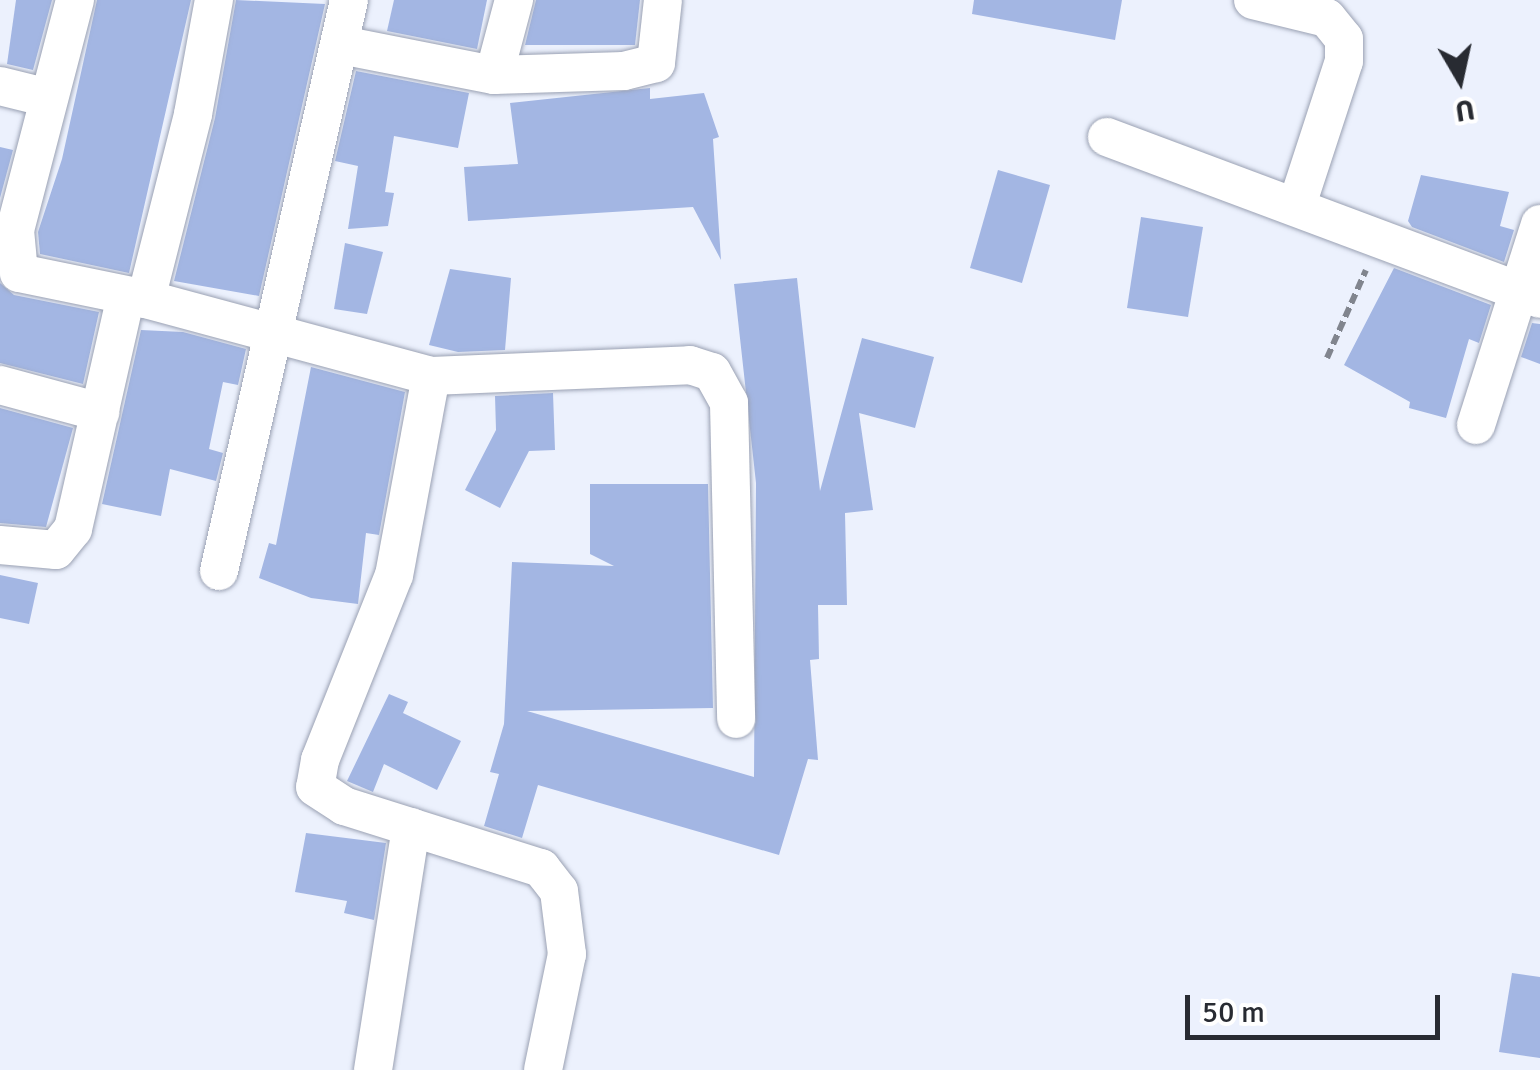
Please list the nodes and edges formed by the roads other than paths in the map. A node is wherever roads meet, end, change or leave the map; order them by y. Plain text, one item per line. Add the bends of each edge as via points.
1 (76, 0) edge
2 (214, 0) edge
3 (347, 0) edge
4 (514, 0) edge
5 (663, 0) edge
6 (1254, 0) edge
7 (340, 44) junction
8 (494, 74) junction
9 (0, 86) edge
10 (49, 98) junction
11 (1107, 137) dead end
12 (1297, 205) junction
13 (1540, 224) edge
14 (7, 229) edge
15 (1530, 297) edge
16 (136, 298) junction
17 (276, 338) junction
18 (431, 376) junction
19 (0, 385) edge
20 (100, 412) junction
21 (1476, 426) dead end
22 (0, 545) edge
23 (219, 572) dead end
24 (736, 720) dead end
25 (411, 828) junction
26 (373, 1070) edge
27 (543, 1070) edge

1 - 10 street
2 - 16 street
3 - 7 street
4 - 8 street
5 - 8 street via 652,66
6 - 12 street via 1327,18 1344,40 1344,61
7 - 8 street
7 - 17 street
9 - 10 street
10 - 14 street
11 - 12 street
12 - 15 street
13 - 15 street
14 - 16 street via 19,273
15 - 21 street
16 - 17 street
16 - 20 street
17 - 18 street
17 - 23 street
18 - 24 street via 690,365 722,382 728,403
18 - 25 street via 394,575 314,777 322,796
19 - 20 street
20 - 22 street via 65,543 44,552
25 - 26 street
25 - 27 street via 541,868 560,891 567,954

